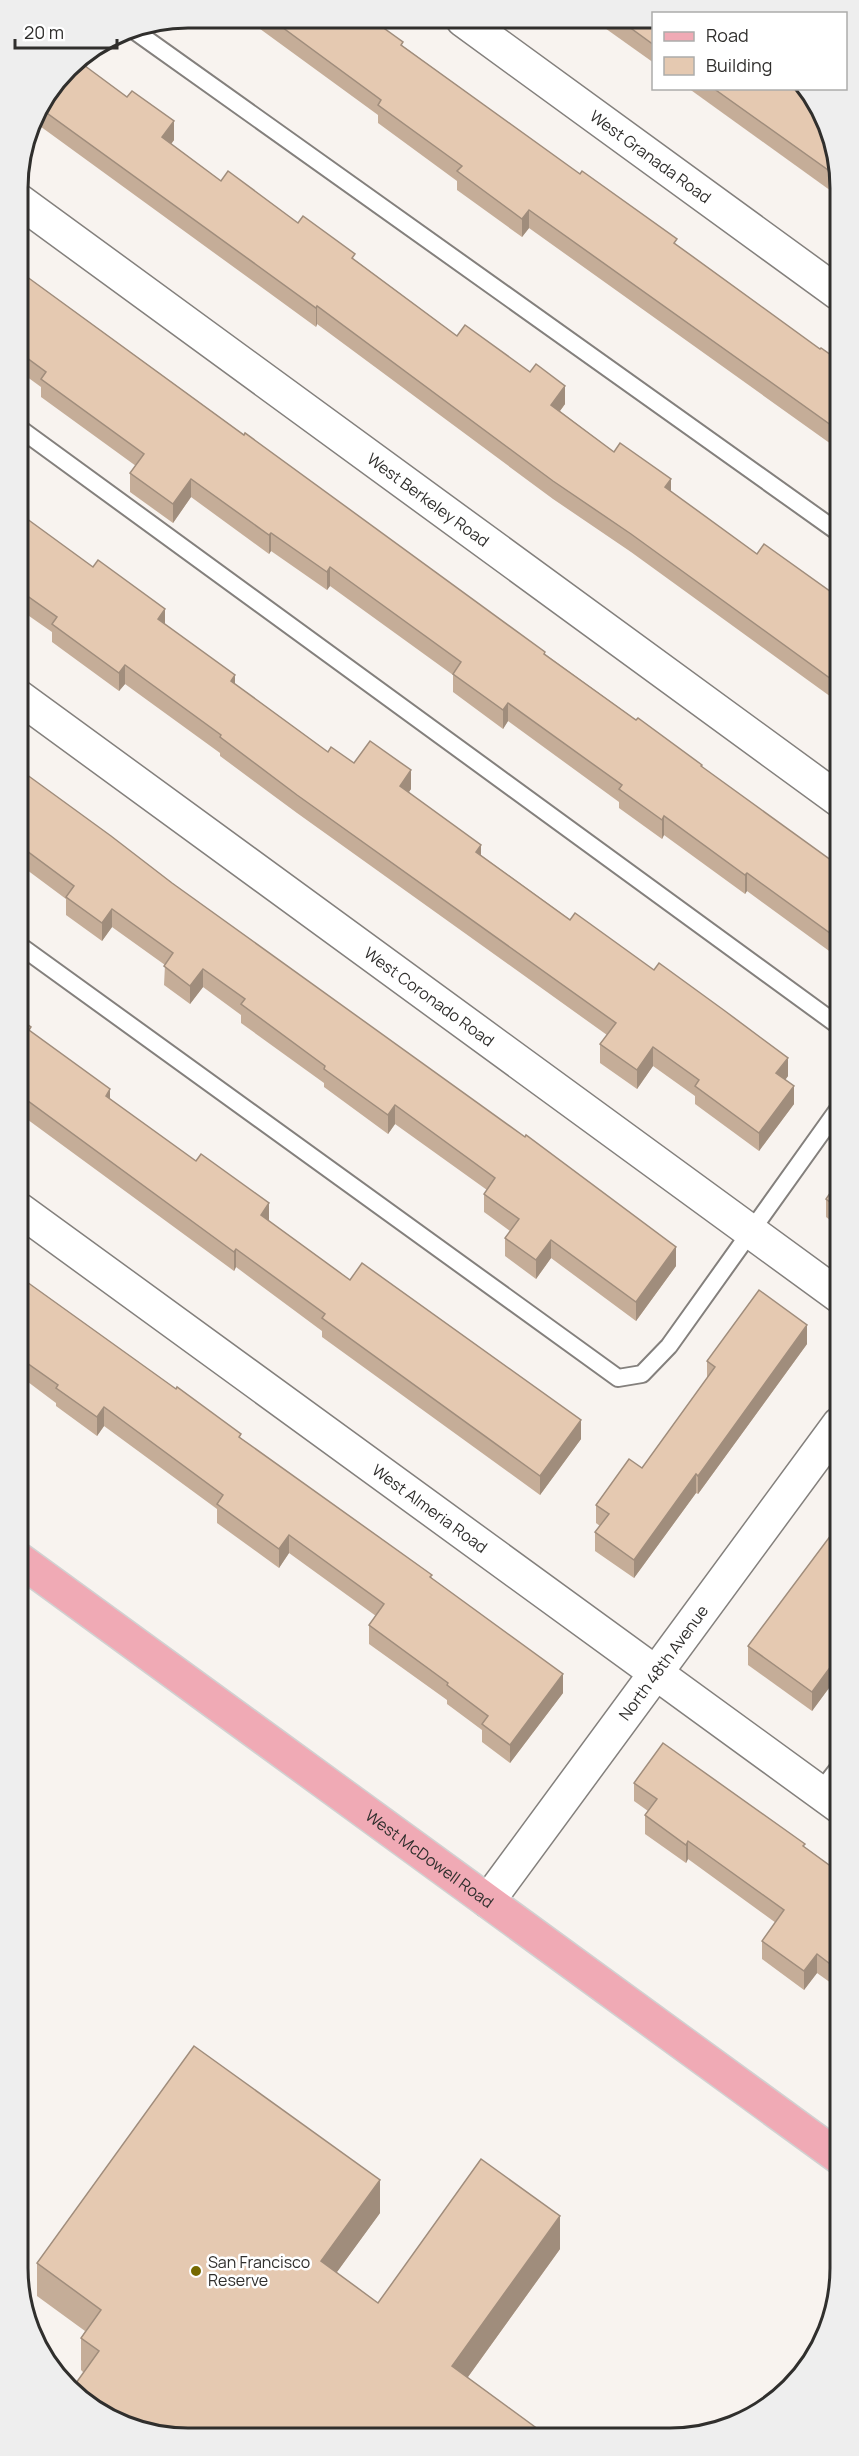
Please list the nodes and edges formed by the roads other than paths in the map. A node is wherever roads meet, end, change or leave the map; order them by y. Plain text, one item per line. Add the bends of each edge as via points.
1 (474, 28) edge
2 (142, 36) edge
3 (29, 208) edge
4 (830, 287) edge
5 (29, 435) edge
6 (830, 526) edge
7 (29, 704) edge
8 (830, 794) edge
9 (29, 951) edge
10 (830, 1019) edge
11 (830, 1120) edge
12 (29, 1216) edge
13 (750, 1231) junction
14 (830, 1289) edge
15 (830, 1436) edge
16 (28, 1566) edge
17 (656, 1671) junction
18 (830, 1800) edge
19 (488, 1901) junction
20 (830, 2151) edge

1 - 4 street, West Granada Road
2 - 6 lane
3 - 8 street, West Berkeley Road
5 - 10 lane
7 - 13 street, West Coronado Road
9 - 13 lane via 618,1378 642,1374 669,1346
11 - 13 lane
12 - 17 street, West Almeria Road
13 - 14 street, West Coronado Road
15 - 17 street, North 48th Avenue
16 - 19 main road, West McDowell Road
17 - 18 street, West Almeria Road
17 - 19 street, North 48th Avenue
19 - 20 main road, West McDowell Road

